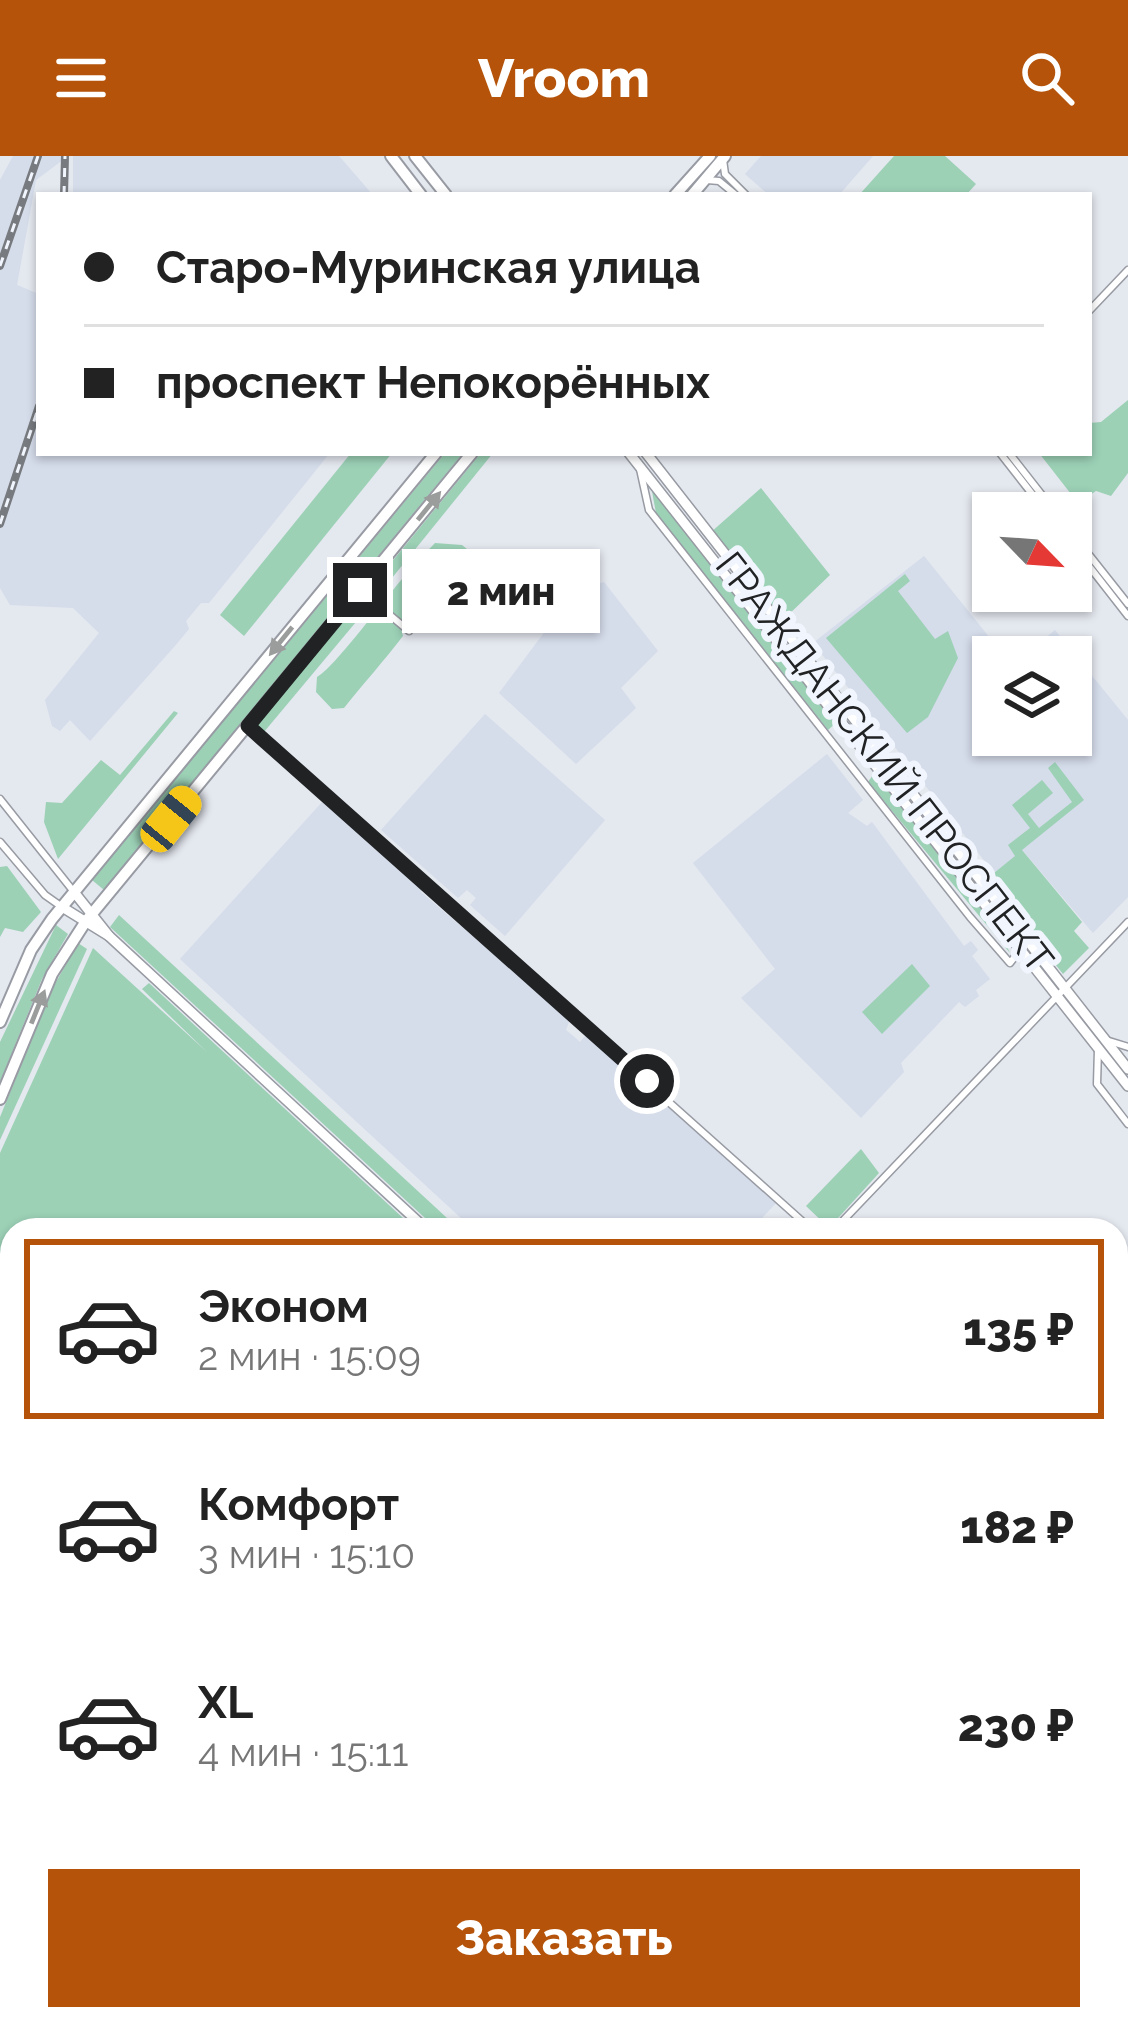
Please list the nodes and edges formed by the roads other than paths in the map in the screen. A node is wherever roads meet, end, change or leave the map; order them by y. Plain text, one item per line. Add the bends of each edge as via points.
1 (710, 156) edge
2 (724, 156) edge
3 (391, 158) edge
4 (418, 159) edge
5 (703, 181) junction
6 (419, 192) edge
7 (444, 192) edge
8 (678, 192) edge
9 (694, 192) edge
10 (732, 192) edge
11 (743, 192) edge
12 (1128, 270) edge
13 (1092, 308) edge
14 (434, 456) edge
15 (470, 456) edge
16 (632, 456) edge
17 (648, 456) edge
18 (1002, 456) edge
19 (1011, 456) edge
20 (639, 465) junction
21 (1031, 492) edge
22 (1040, 492) edge
23 (1092, 559) edge
24 (1092, 570) edge
25 (360, 590) junction
26 (1128, 604) edge
27 (1128, 616) edge
28 (409, 631) dead end
29 (248, 726) junction
30 (0, 799) edge
31 (0, 842) edge
32 (74, 892) junction
33 (62, 907) junction
34 (89, 918) junction
35 (1128, 922) edge
36 (1020, 950) junction
37 (1060, 992) junction
38 (0, 1022) edge
39 (1102, 1045) junction
40 (1128, 1047) edge
41 (1128, 1069) edge
42 (1128, 1086) edge
43 (0, 1099) edge
44 (1128, 1124) edge
45 (414, 1218) edge
46 (799, 1218) edge
47 (845, 1218) edge

1 - 8 main road
2 - 5 main road
2 - 11 street via 725,174
3 - 6 main road
4 - 7 main road
5 - 9 main road
5 - 10 street
12 - 13 street
14 -> 32 main road
25 -> 15 main road
16 - 20 main road, ГРАЖДАНСКИЙ ПРОСПЕКТ
17 - 37 main road, ГРАЖДАНСКИЙ ПРОСПЕКТ
18 - 21 street
19 - 22 street
20 - 36 main road, ГРАЖДАНСКИЙ ПРОСПЕКТ
20 - 36 street, ГРАЖДАНСКИЙ ПРОСПЕКТ via 649,510 1010,963
23 - 26 street
24 - 27 street
25 - 28 street
25 - 29 main road
29 - 34 main road
29 - 46 street
30 - 32 street
31 - 33 street
32 - 33 main road
32 - 34 main road
33 - 34 main road
33 - 38 main road via 32,950
43 -> 34 main road via 52,974
34 - 45 main road
35 - 37 street
36 - 37 main road, ГРАЖДАНСКИЙ ПРОСПЕКТ
37 - 39 main road, ГРАЖДАНСКИЙ ПРОСПЕКТ
37 - 47 street
39 - 40 street
39 - 41 main road, ГРАЖДАНСКИЙ ПРОСПЕКТ
39 - 42 main road, ГРАЖДАНСКИЙ ПРОСПЕКТ
39 - 44 street via 1097,1084

